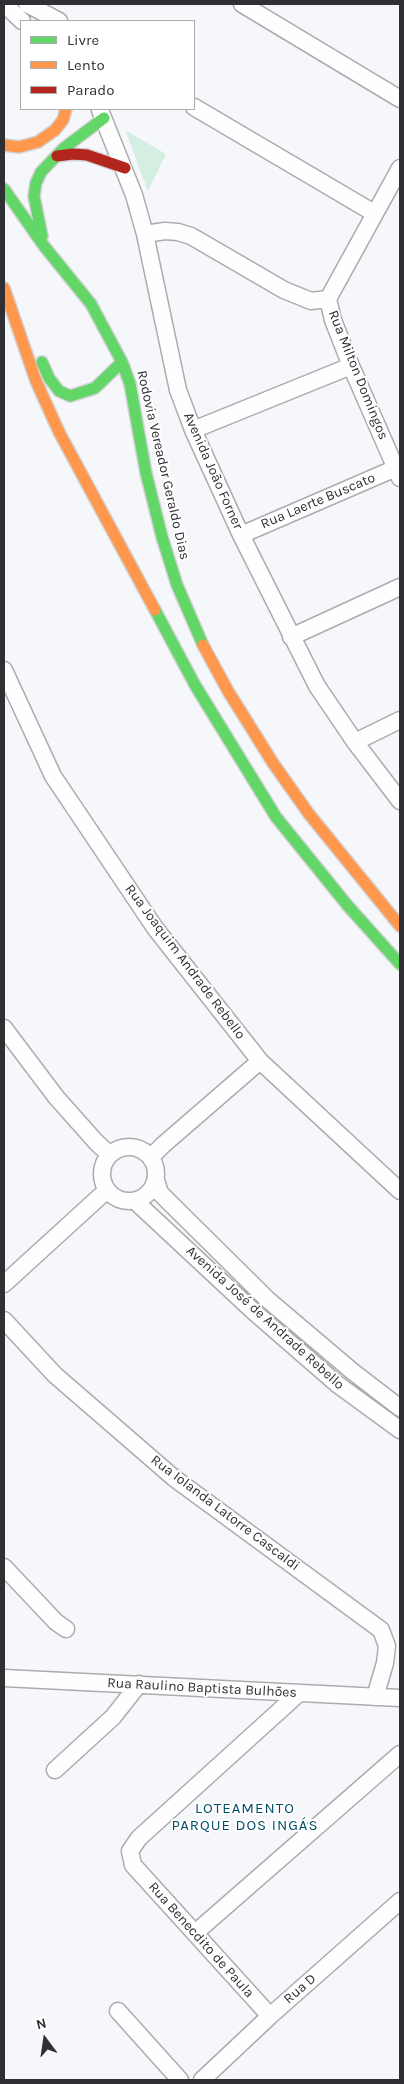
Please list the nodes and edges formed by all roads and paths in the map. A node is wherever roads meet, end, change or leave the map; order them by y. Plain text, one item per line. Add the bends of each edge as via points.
1 (4, 4) edge
2 (28, 4) edge
3 (242, 4) edge
4 (21, 20) edge
5 (57, 20) edge
6 (400, 99) edge
7 (195, 108) edge
8 (66, 110) edge
9 (102, 113) edge
10 (4, 144) edge
11 (57, 156) junction
12 (125, 168) junction
13 (400, 168) edge
14 (4, 189) edge
15 (374, 213) junction
16 (145, 234) junction
17 (44, 246) junction
18 (4, 288) edge
19 (328, 299) junction
20 (18, 330) junction
21 (122, 362) junction
22 (351, 366) junction
23 (193, 430) junction
24 (398, 473) edge
25 (241, 535) junction
26 (400, 588) edge
27 (291, 637) junction
28 (4, 670) edge
29 (400, 720) edge
30 (355, 742) junction
31 (400, 801) edge
32 (400, 926) edge
33 (400, 964) edge
34 (4, 1028) edge
35 (260, 1061) junction
36 (110, 1154) junction
37 (151, 1157) junction
38 (156, 1180) junction
39 (107, 1190) junction
40 (400, 1191) edge
41 (134, 1201) junction
42 (4, 1284) edge
43 (4, 1320) edge
44 (400, 1408) edge
45 (400, 1430) edge
46 (4, 1567) edge
47 (66, 1629) dead end
48 (4, 1678) edge
49 (139, 1684) junction
50 (298, 1694) junction
51 (375, 1697) junction
52 (400, 1698) edge
53 (400, 1754) edge
54 (55, 1770) dead end
55 (400, 1902) edge
56 (195, 1933) junction
57 (118, 2011) dead end
58 (270, 2016) junction
59 (180, 2080) edge
60 (202, 2080) edge

1 - 4 street
2 - 5 street
3 - 6 street
7 - 15 street
8 - 10 main road via 55,130 38,142 19,147
9 - 11 main road
9 - 12 street, Avenida João Forner
11 - 12 main road via 87,155
11 - 17 main road via 41,172 34,196
12 - 16 street, Avenida João Forner
13 - 15 street, Rua Milton Domingos
14 - 17 main road, Rodovia Vereador Geraldo Dias
15 - 19 street, Rua Milton Domingos
16 - 19 street via 165,231 191,236 284,290 311,301
16 - 23 street, Avenida João Forner via 178,390
17 - 21 main road, Rodovia Vereador Geraldo Dias via 91,304
18 - 20 main road
19 - 22 street, Rua Milton Domingos
20 - 21 main road via 32,343 59,391 70,396 95,388
20 - 33 main road via 36,382 59,432 195,686 276,817
21 - 32 main road, Rodovia Vereador Geraldo Dias via 130,384 146,473 162,537 177,585 204,648 228,691 309,814
22 - 23 street
22 - 24 street, Rua Milton Domingos
23 - 25 street, Avenida João Forner
24 - 25 street, Rua Laerte Buscato
25 - 27 street, Avenida João Forner
26 - 27 street
27 - 30 street, Avenida João Forner via 317,686
28 - 35 street, Rua Joaquim Andrade Rebello via 53,776 155,928
29 - 30 street
30 - 31 street, Avenida João Forner
34 - 36 street via 56,1097
35 - 37 street
35 - 40 street, Rua Joaquim Andrade Rebello
36 - 37 street via 123,1146 131,1146
36 - 39 street via 101,1175
37 - 38 street via 157,1172
38 - 41 street via 148,1193
38 - 44 street, Avenida José de Andrade Rebello via 160,1193 267,1299
39 - 41 street via 119,1199
39 - 42 street
41 - 45 street, Avenida José de Andrade Rebello via 316,1366
43 - 51 street, Rua Iolanda Latorre Cascaldi via 55,1375 174,1478 381,1630 387,1646
46 - 47 street
48 - 49 street, Rua Raulino Baptista Bulhões
49 - 50 street, Rua Raulino Baptista Bulhões
49 - 54 street via 114,1716
50 - 51 street, Rua Raulino Baptista Bulhões
50 - 56 street, Rua Benecdito de Paula via 139,1838 130,1851 133,1865
51 - 52 street, Rua Raulino Baptista Bulhões
53 - 56 street
55 - 58 street, Rua D
56 - 58 street, Rua Benecdito de Paula
57 - 59 street
58 - 60 street, Rua D

